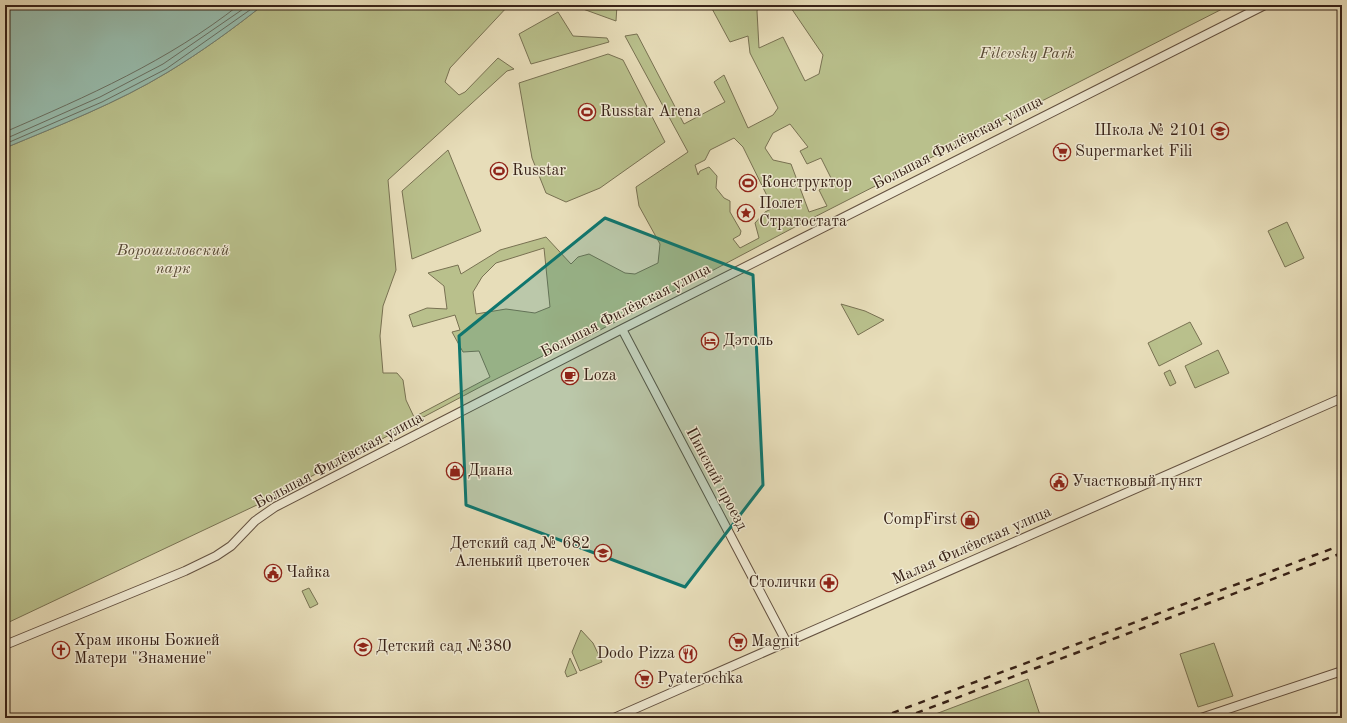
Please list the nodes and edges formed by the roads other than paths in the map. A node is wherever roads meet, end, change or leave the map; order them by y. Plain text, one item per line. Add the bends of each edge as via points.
1 (1265, 5) edge
2 (622, 329) junction
3 (1342, 398) edge
4 (786, 643) junction
5 (5, 645) edge
6 (1342, 671) edge
7 (614, 718) edge
8 (1200, 718) edge

1 - 2 street, Большая Филёвская улица
2 - 4 street, Пинский проезд
2 - 5 street, Большая Филёвская улица via 270,510 255,521 231,546 216,556
3 - 4 street, Малая Филёвская улица
4 - 7 street, Малая Филёвская улица
6 - 8 street

